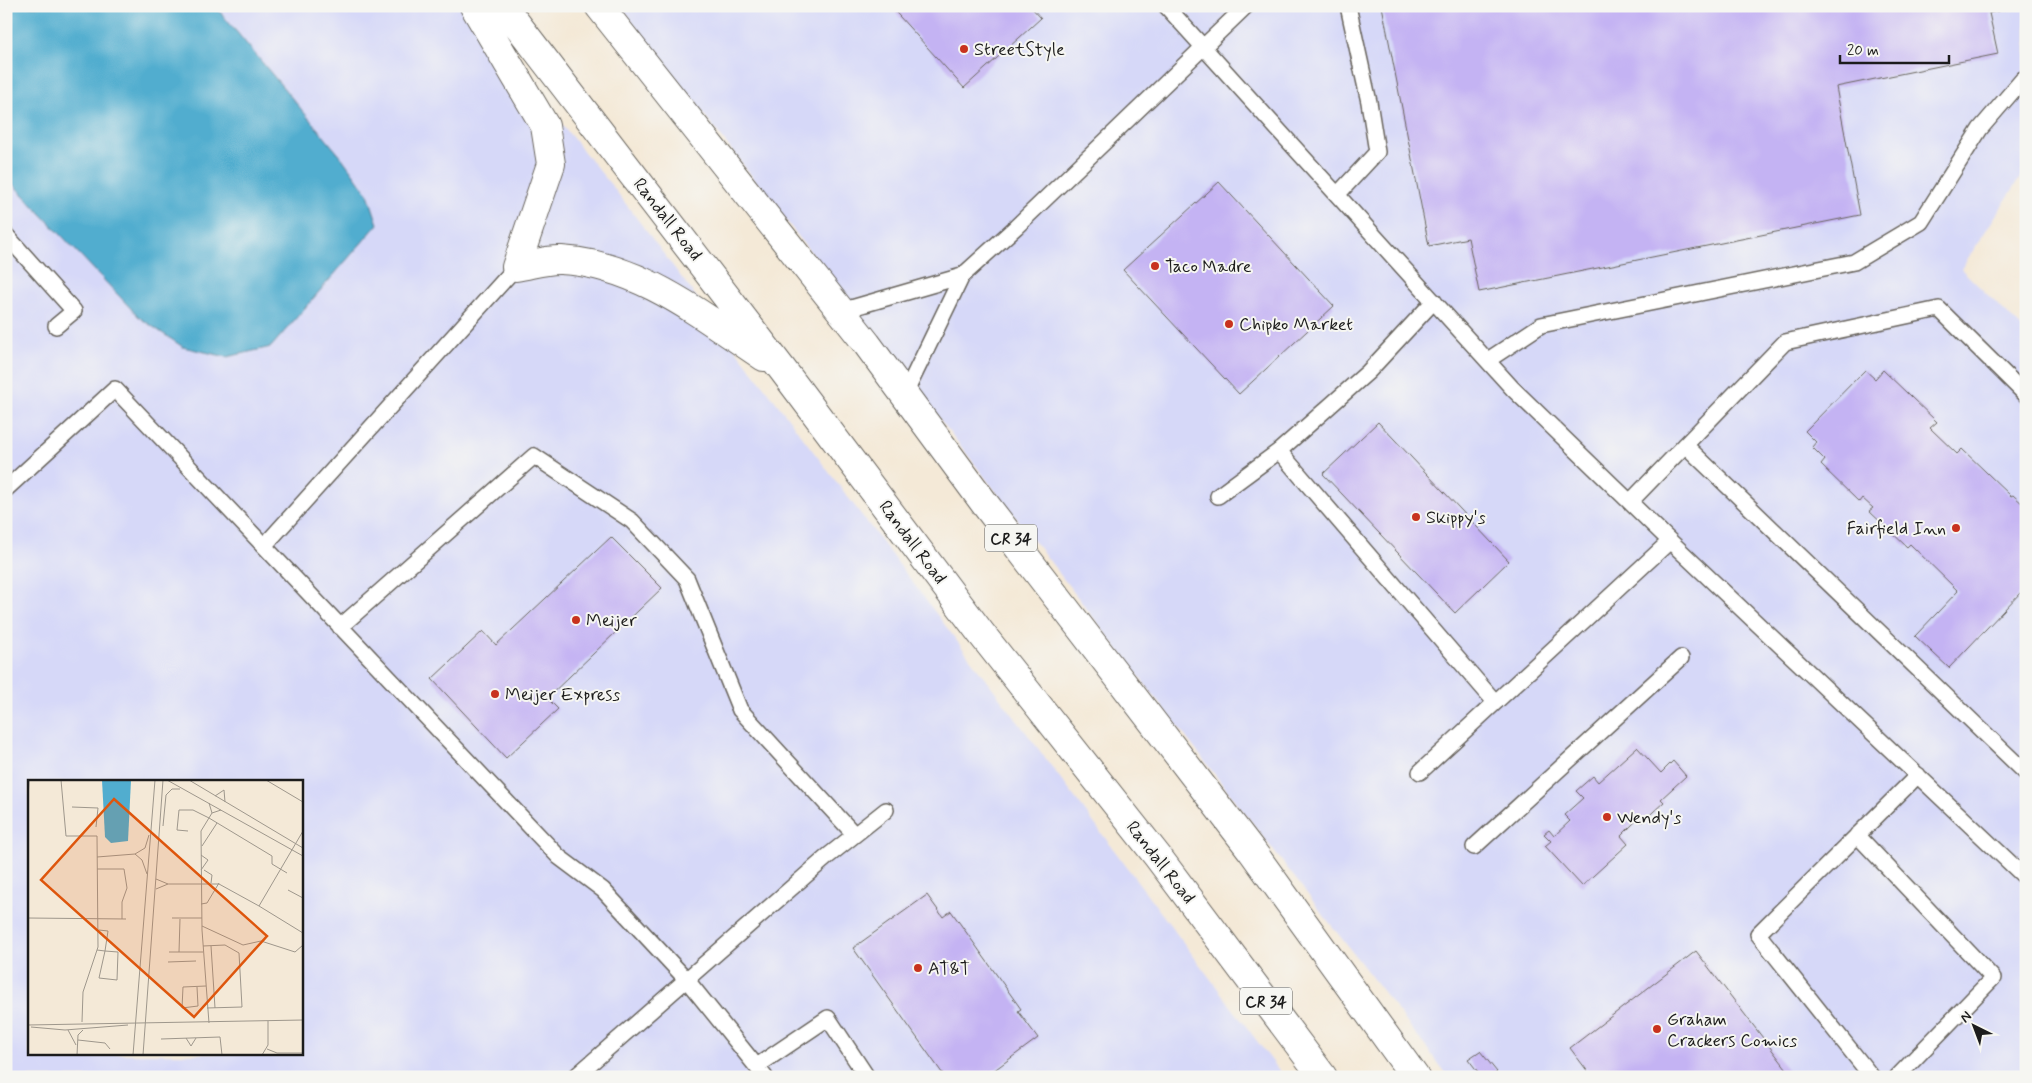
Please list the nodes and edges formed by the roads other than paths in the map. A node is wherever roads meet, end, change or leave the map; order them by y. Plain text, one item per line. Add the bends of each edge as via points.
1 (474, 6) edge
2 (503, 6) edge
3 (1166, 6) edge
4 (1246, 6) edge
5 (1348, 6) edge
6 (604, 11) edge
7 (1205, 47) junction
8 (2026, 79) edge
9 (1338, 194) junction
10 (6, 235) edge
11 (516, 267) junction
12 (962, 276) junction
13 (1434, 301) junction
14 (841, 311) junction
15 (56, 326) dead end
16 (1488, 360) junction
17 (782, 369) junction
18 (905, 394) junction
19 (2026, 395) edge
20 (1685, 445) junction
21 (1279, 451) junction
22 (6, 489) edge
23 (1218, 496) dead end
24 (1630, 502) junction
25 (1670, 541) junction
26 (265, 545) junction
27 (340, 627) junction
28 (1681, 658) dead end
29 (1495, 702) junction
30 (1420, 772) dead end
31 (2026, 773) edge
32 (1918, 775) junction
33 (886, 810) dead end
34 (854, 834) junction
35 (1857, 835) junction
36 (1474, 847) dead end
37 (2026, 878) edge
38 (686, 979) junction
39 (761, 1071) edge
40 (576, 1077) edge
41 (868, 1077) edge
42 (1322, 1077) edge
43 (1415, 1077) edge
44 (1872, 1077) edge
45 (1898, 1077) edge

1 - 11 main road via 545,126 551,164
2 - 17 main road, Randall Road / CR 34
3 - 7 lane
4 - 7 lane
5 - 9 lane via 1377,152
6 - 14 main road, CR 34
7 - 9 lane
7 - 12 lane
8 - 16 lane via 1980,129 1921,222 1854,262 1541,325
9 - 13 lane
10 - 15 lane via 74,311
11 - 17 main road via 560,259 606,266 657,286
11 - 26 lane
12 - 14 lane
12 - 18 lane
13 - 16 lane
13 - 21 lane via 1368,372
14 - 18 main road, CR 34
16 - 24 lane
17 - 42 main road, Randall Road / CR 34 via 980,632 1158,857
18 - 43 main road, CR 34 via 985,504 1252,851
19 - 20 lane via 1939,309 1785,342
20 - 24 lane
20 - 31 lane
21 - 23 lane
21 - 29 lane
22 - 26 lane via 115,389
24 - 25 lane
25 - 29 lane
25 - 32 lane
26 - 27 lane
27 - 34 lane via 534,456 632,521 686,580 740,710
27 - 38 lane via 559,857 603,890
28 - 36 lane
29 - 30 lane
32 - 35 lane
32 - 37 lane
33 - 34 lane
34 - 38 lane
35 - 44 lane via 1758,934
35 - 45 lane via 1993,978
38 - 39 lane
38 - 40 lane
39 - 41 lane via 828,1018

